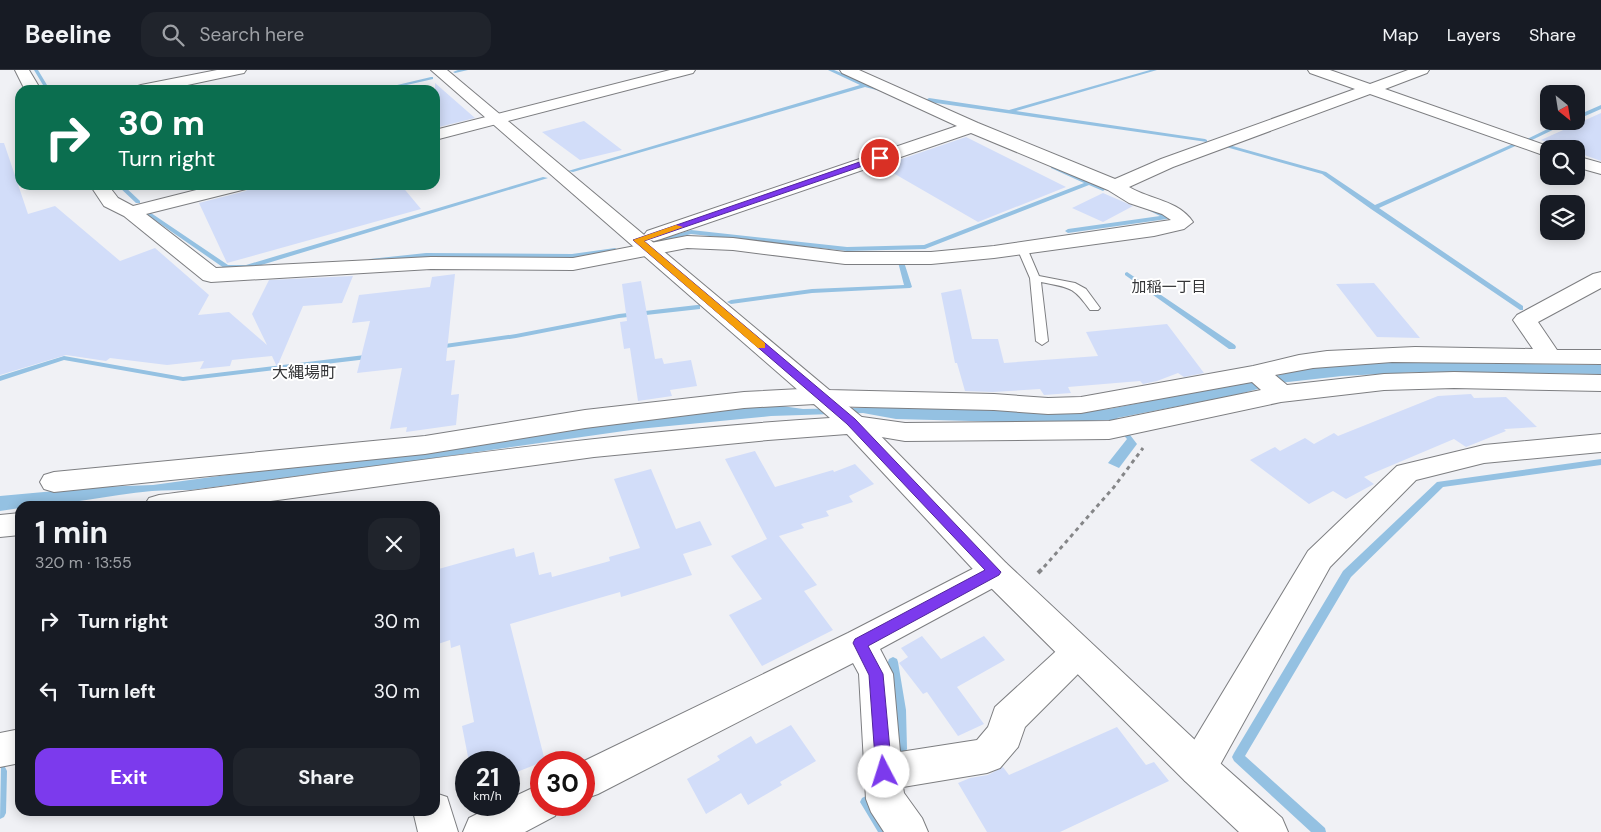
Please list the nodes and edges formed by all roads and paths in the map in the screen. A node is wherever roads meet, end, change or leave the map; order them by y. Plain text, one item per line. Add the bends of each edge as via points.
1 (22, 70) edge
2 (239, 70) edge
3 (438, 70) edge
4 (688, 70) edge
5 (848, 70) edge
6 (889, 70) edge
7 (1315, 70) edge
8 (1422, 70) edge
9 (862, 77) junction
10 (30, 85) edge
11 (166, 85) edge
12 (1369, 89) junction
13 (496, 120) junction
14 (972, 127) junction
15 (440, 134) edge
16 (1540, 148) edge
17 (1585, 164) edge
18 (1601, 169) edge
19 (1115, 186) junction
20 (102, 190) edge
21 (219, 190) edge
22 (131, 212) junction
23 (643, 245) junction
24 (1022, 248) junction
25 (1035, 278) junction
26 (1601, 279) edge
27 (1094, 308) dead end
28 (1042, 340) dead end
29 (1550, 357) junction
30 (1601, 358) edge
31 (1268, 383) junction
32 (1601, 383) edge
33 (822, 398) junction
34 (853, 424) junction
35 (1126, 427) junction
36 (1601, 443) edge
37 (54, 482) dead end
38 (196, 501) edge
39 (15, 524) edge
40 (0, 526) edge
41 (1004, 580) junction
42 (860, 643) junction
43 (1078, 652) junction
44 (15, 747) edge
45 (0, 750) edge
46 (1198, 768) junction
47 (884, 772) junction
48 (595, 776) edge
49 (530, 808) edge
50 (434, 816) edge
51 (438, 832) edge
52 (483, 832) edge
53 (908, 832) edge
54 (1268, 832) edge

1 - 10 street
2 - 11 street
3 - 13 street
4 - 13 street
5 - 9 street
6 - 9 street
7 - 12 street
8 - 12 street
9 - 14 street
12 - 16 street
12 - 19 street via 1167,163
13 - 15 street
13 - 23 street
14 - 19 street
14 - 23 street
17 - 18 street
19 - 24 street via 1180,217 1183,222 1154,230
20 - 22 street via 111,202
21 - 22 street
22 - 23 street via 211,275 431,263 573,264
23 - 24 street via 687,242 733,244 845,258 931,258
23 - 33 street
24 - 25 lane
25 - 27 lane via 1071,285 1082,291
25 - 28 lane
26 - 29 street via 1525,320
29 - 30 street
29 - 31 street via 1436,353 1334,358 1271,368
31 - 32 street via 1454,380
31 - 33 street via 1048,406
31 - 35 street
33 - 34 street
33 - 37 street via 744,400 585,419 425,445
34 - 35 street via 905,432
34 - 38 street via 653,440
34 - 41 street
35 - 41 path via 1152,435 1114,487 1052,560 1032,578
36 - 46 street via 1484,454 1407,473 1319,558
39 - 40 street
41 - 42 street
41 - 43 street
42 - 47 street via 876,674
42 - 48 street
43 - 46 street
43 - 47 street via 1008,719 1005,735 987,756
44 - 45 street
46 - 54 street
47 - 53 street via 885,799
49 - 52 street
50 - 51 street

